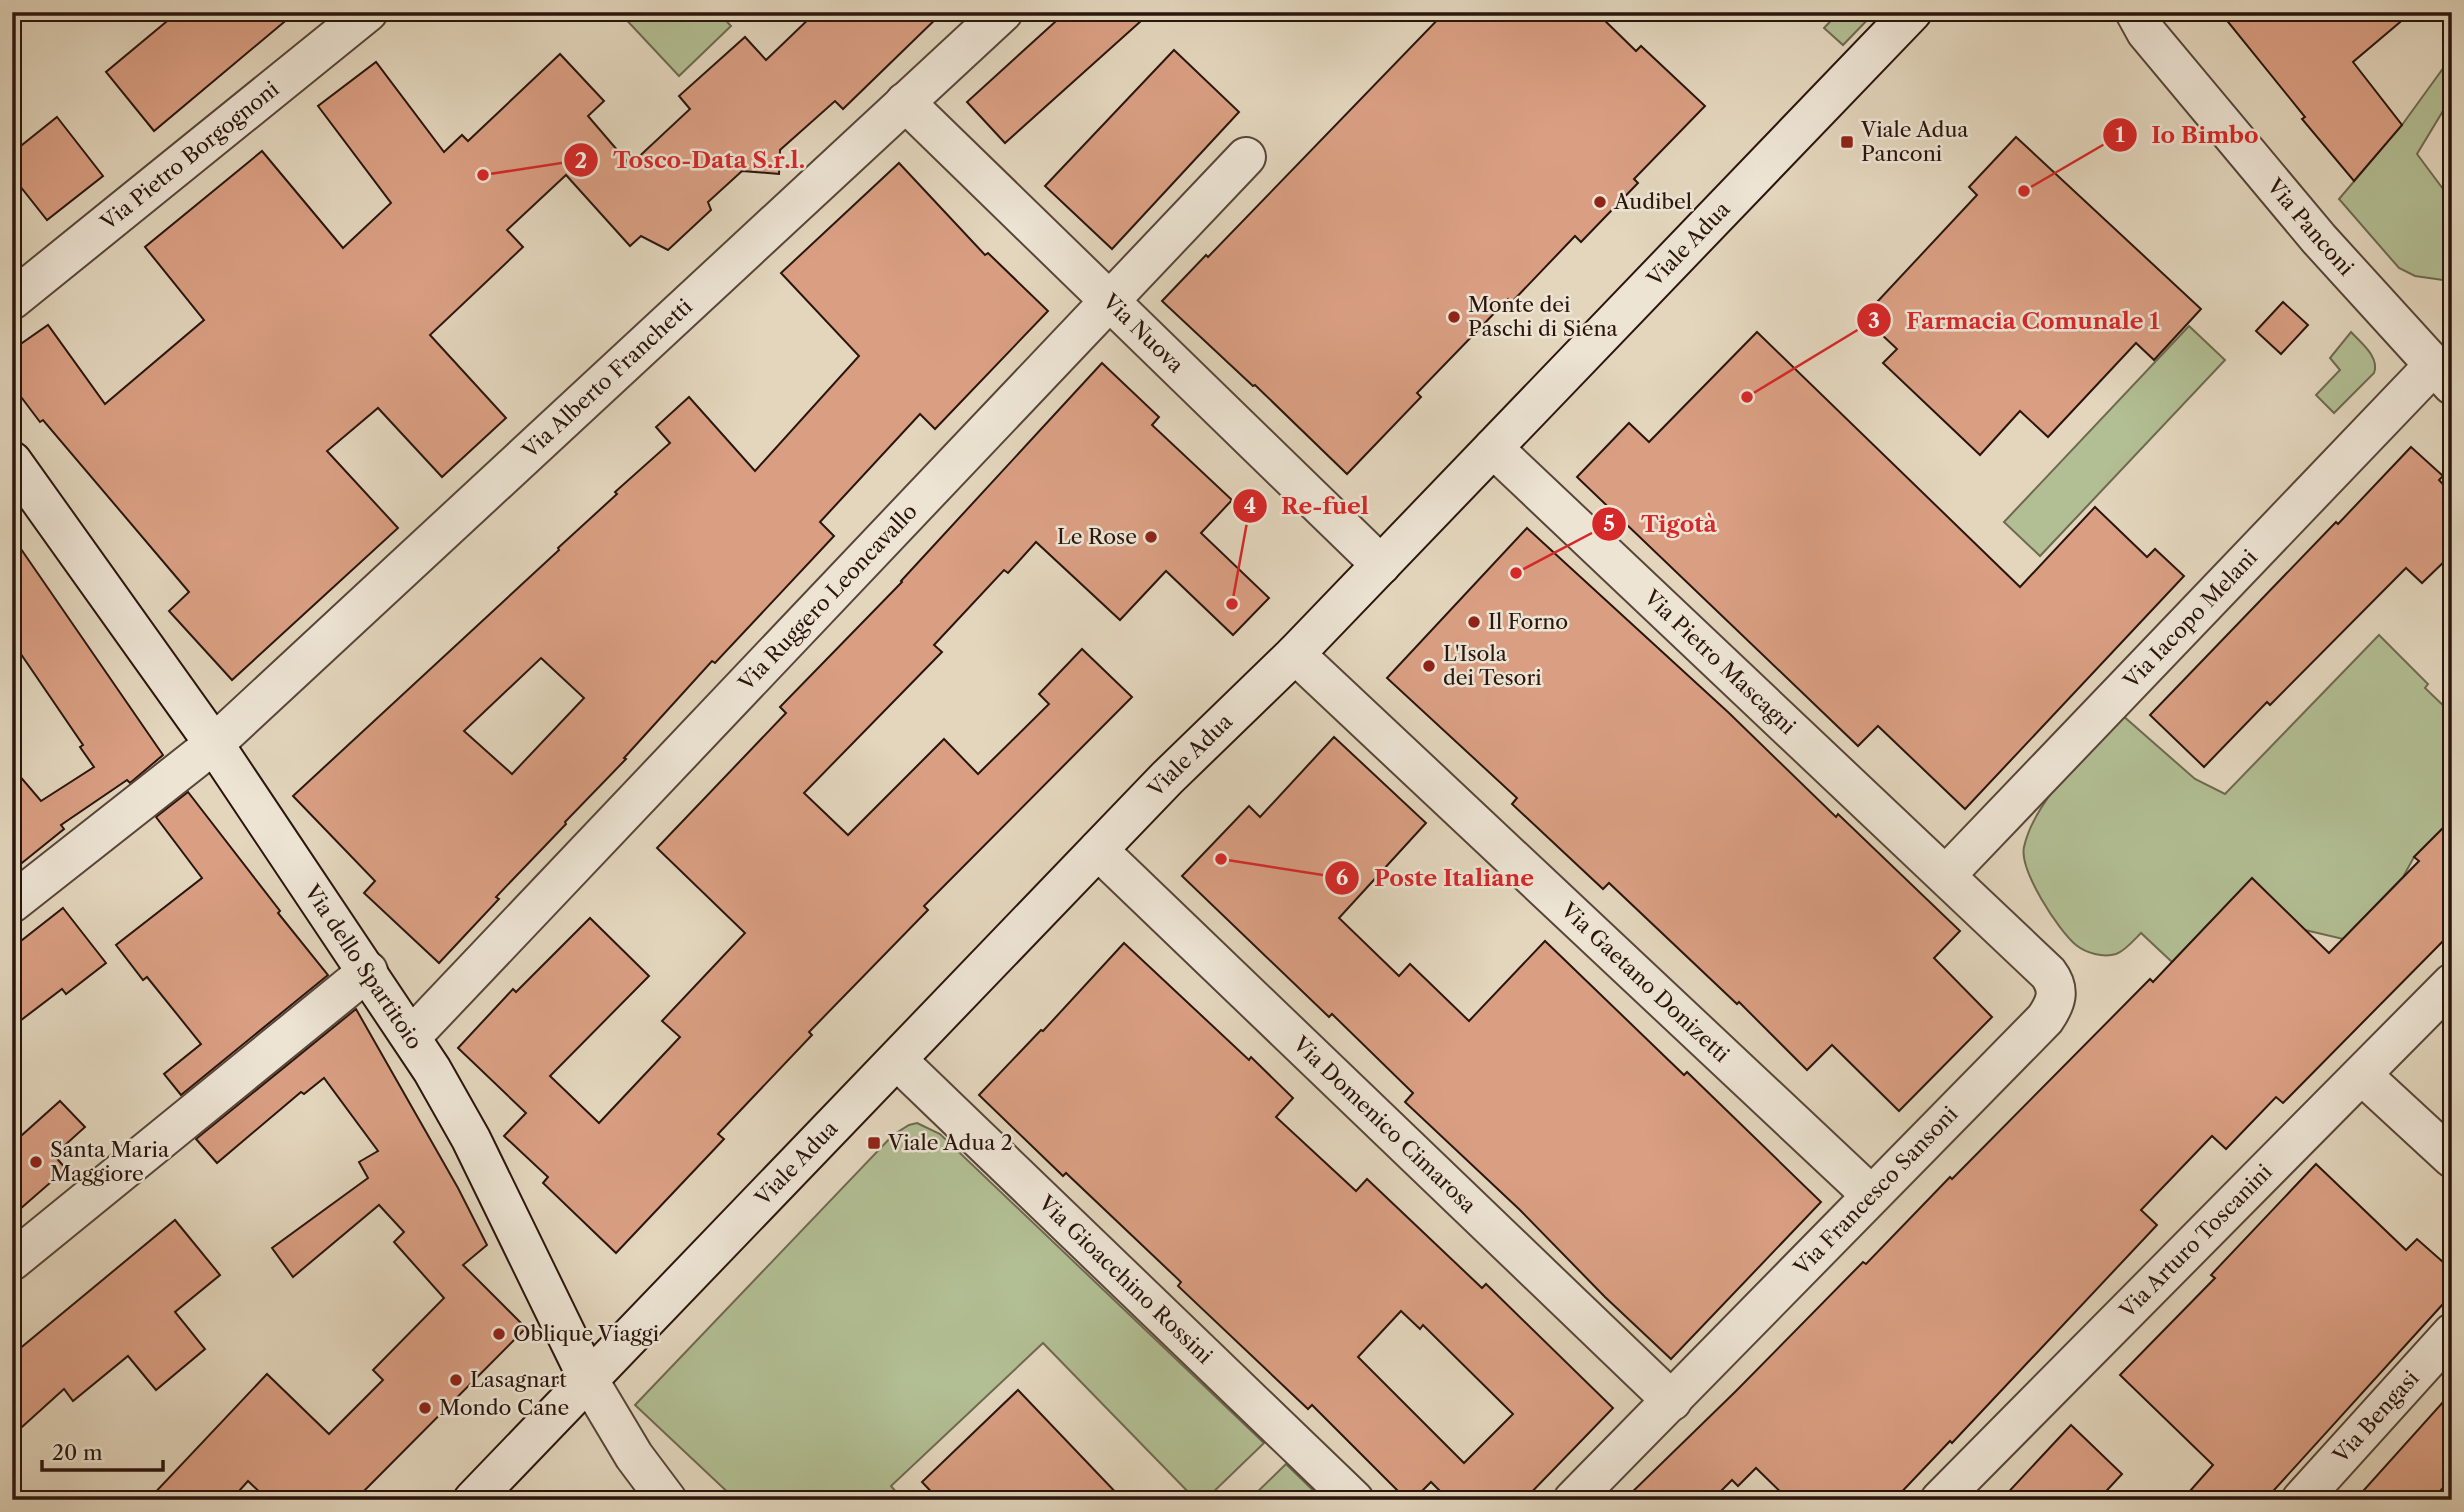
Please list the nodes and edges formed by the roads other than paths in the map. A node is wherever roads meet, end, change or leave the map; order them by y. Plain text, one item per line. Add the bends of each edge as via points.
1 (368, 12) edge
2 (1003, 12) edge
3 (1912, 12) edge
4 (2132, 19) edge
5 (905, 102) junction
6 (1246, 157) dead end
7 (12, 300) edge
8 (1108, 302) junction
9 (2443, 375) edge
10 (1493, 448) junction
11 (12, 461) edge
12 (1381, 565) junction
13 (1295, 654) junction
14 (214, 744) junction
15 (1098, 850) junction
16 (1946, 875) junction
17 (12, 903) edge
18 (368, 971) junction
19 (2452, 983) edge
20 (411, 1037) junction
21 (897, 1060) junction
22 (2362, 1074) junction
23 (2452, 1158) edge
24 (1871, 1195) junction
25 (12, 1261) edge
26 (2452, 1333) edge
27 (588, 1379) junction
28 (1672, 1401) junction
29 (473, 1500) edge
30 (667, 1500) edge
31 (1354, 1500) edge
32 (1573, 1500) edge
33 (1940, 1500) edge
34 (2301, 1500) edge

1 - 7 street, Via Pietro Borgognoni
2 - 5 street, Via Alberto Franchetti
3 - 10 street, Viale Adua
4 - 9 street, Via Panconi via 2319,239
5 - 8 street, Via Nuova
5 - 14 street, Via Alberto Franchetti
6 - 8 street, Via Ruggero Leoncavallo
8 - 12 street, Via Nuova
8 - 20 street, Via Ruggero Leoncavallo
9 - 16 street, Via Iacopo Melani
10 - 12 street, Viale Adua
10 - 16 street, Via Pietro Mascagni
11 - 14 street, Via dello Spartitoio
12 - 13 street, Viale Adua
13 - 15 street, Viale Adua
13 - 24 street, Via Gaetano Donizetti
14 - 17 street, Via Alberto Franchetti
14 - 18 street, Via dello Spartitoio
15 - 21 street, Viale Adua
15 - 28 street, Via Domenico Cimarosa
16 - 24 street, Via Francesco Sansoni via 2048,974 2057,997 2045,1019
18 - 20 street, Via dello Spartitoio
18 - 25 street
19 - 22 street, Via Arturo Toscanini
20 - 27 street, Via dello Spartitoio via 471,1139
21 - 27 street, Viale Adua
21 - 31 street, Via Gioacchino Rossini
22 - 23 street
22 - 33 street, Via Arturo Toscanini
24 - 28 street, Via Francesco Sansoni
26 - 34 street, Via Bengasi
27 - 29 street, Viale Adua
27 - 30 street, Via dello Spartitoio via 634,1456
28 - 32 street, Via Francesco Sansoni

